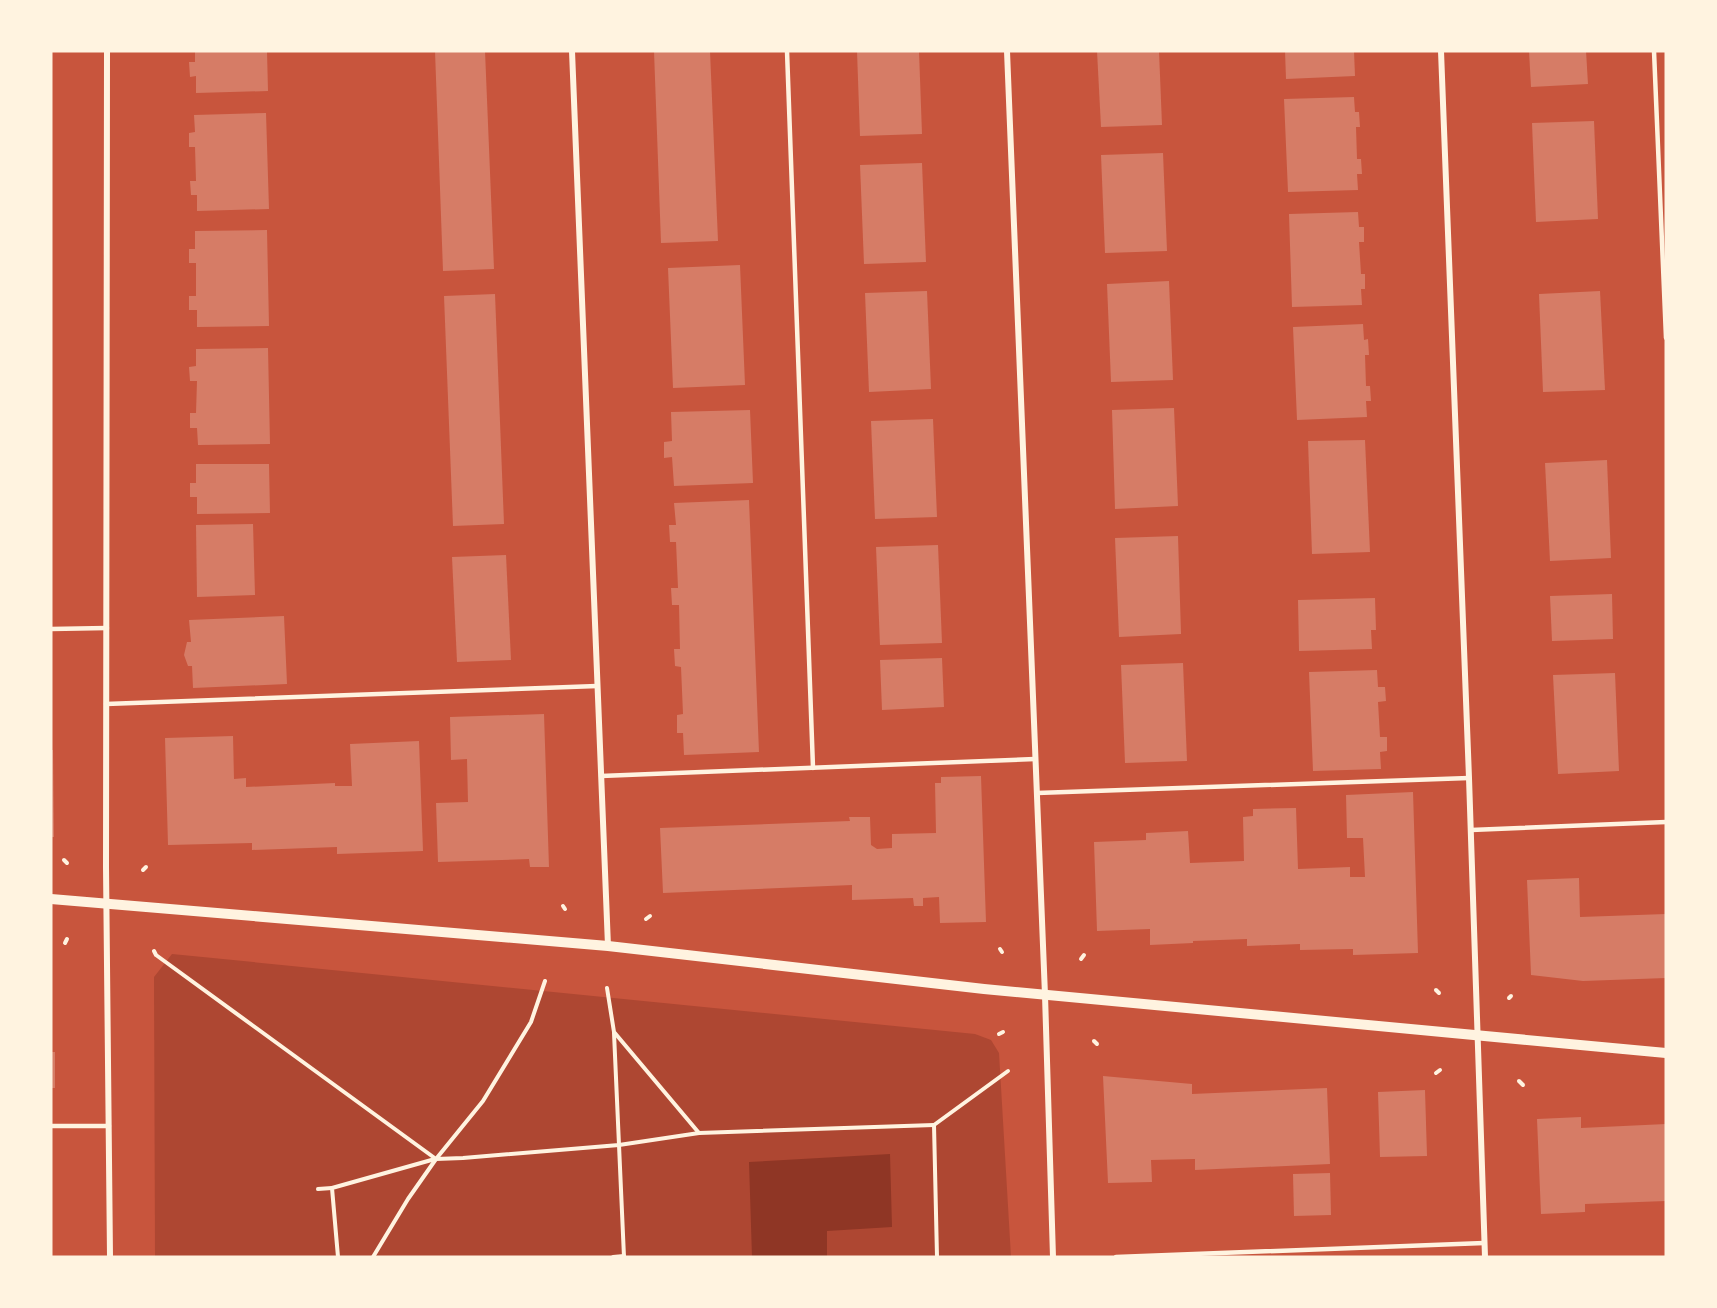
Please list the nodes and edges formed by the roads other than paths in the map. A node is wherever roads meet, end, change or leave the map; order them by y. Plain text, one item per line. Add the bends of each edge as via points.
1 (108, 51) edge
2 (572, 51) edge
3 (787, 51) edge
4 (1007, 51) edge
5 (1441, 51) edge
6 (1654, 51) edge
7 (1666, 338) edge
8 (51, 628) edge
9 (107, 628) junction
10 (597, 686) junction
11 (106, 705) junction
12 (1035, 759) junction
13 (813, 768) junction
14 (601, 776) junction
15 (1469, 778) junction
16 (1037, 793) junction
17 (1666, 822) edge
18 (1471, 830) junction
19 (51, 898) edge
20 (106, 904) junction
21 (608, 946) junction
22 (1045, 995) junction
23 (1477, 1036) junction
24 (1666, 1053) edge
25 (51, 1126) edge
26 (109, 1126) junction
27 (1484, 1243) junction
28 (110, 1257) edge
29 (1053, 1257) edge
30 (1116, 1257) edge
31 (1485, 1257) edge

1 - 9 street
2 - 10 street
3 - 13 lane
4 - 12 street
5 - 15 street
6 - 7 lane
8 - 9 lane
9 - 11 street
10 - 11 lane
10 - 14 street
11 - 20 street
12 - 13 lane
12 - 16 street
13 - 14 lane
14 - 21 street
15 - 16 lane
15 - 18 street
16 - 22 street
17 - 18 lane
18 - 23 street
19 - 20 street
20 - 21 street
20 - 26 street
21 - 22 street
22 - 23 street
22 - 29 street
23 - 24 street
23 - 27 street
25 - 26 lane
26 - 28 street
27 - 30 lane
27 - 31 street

